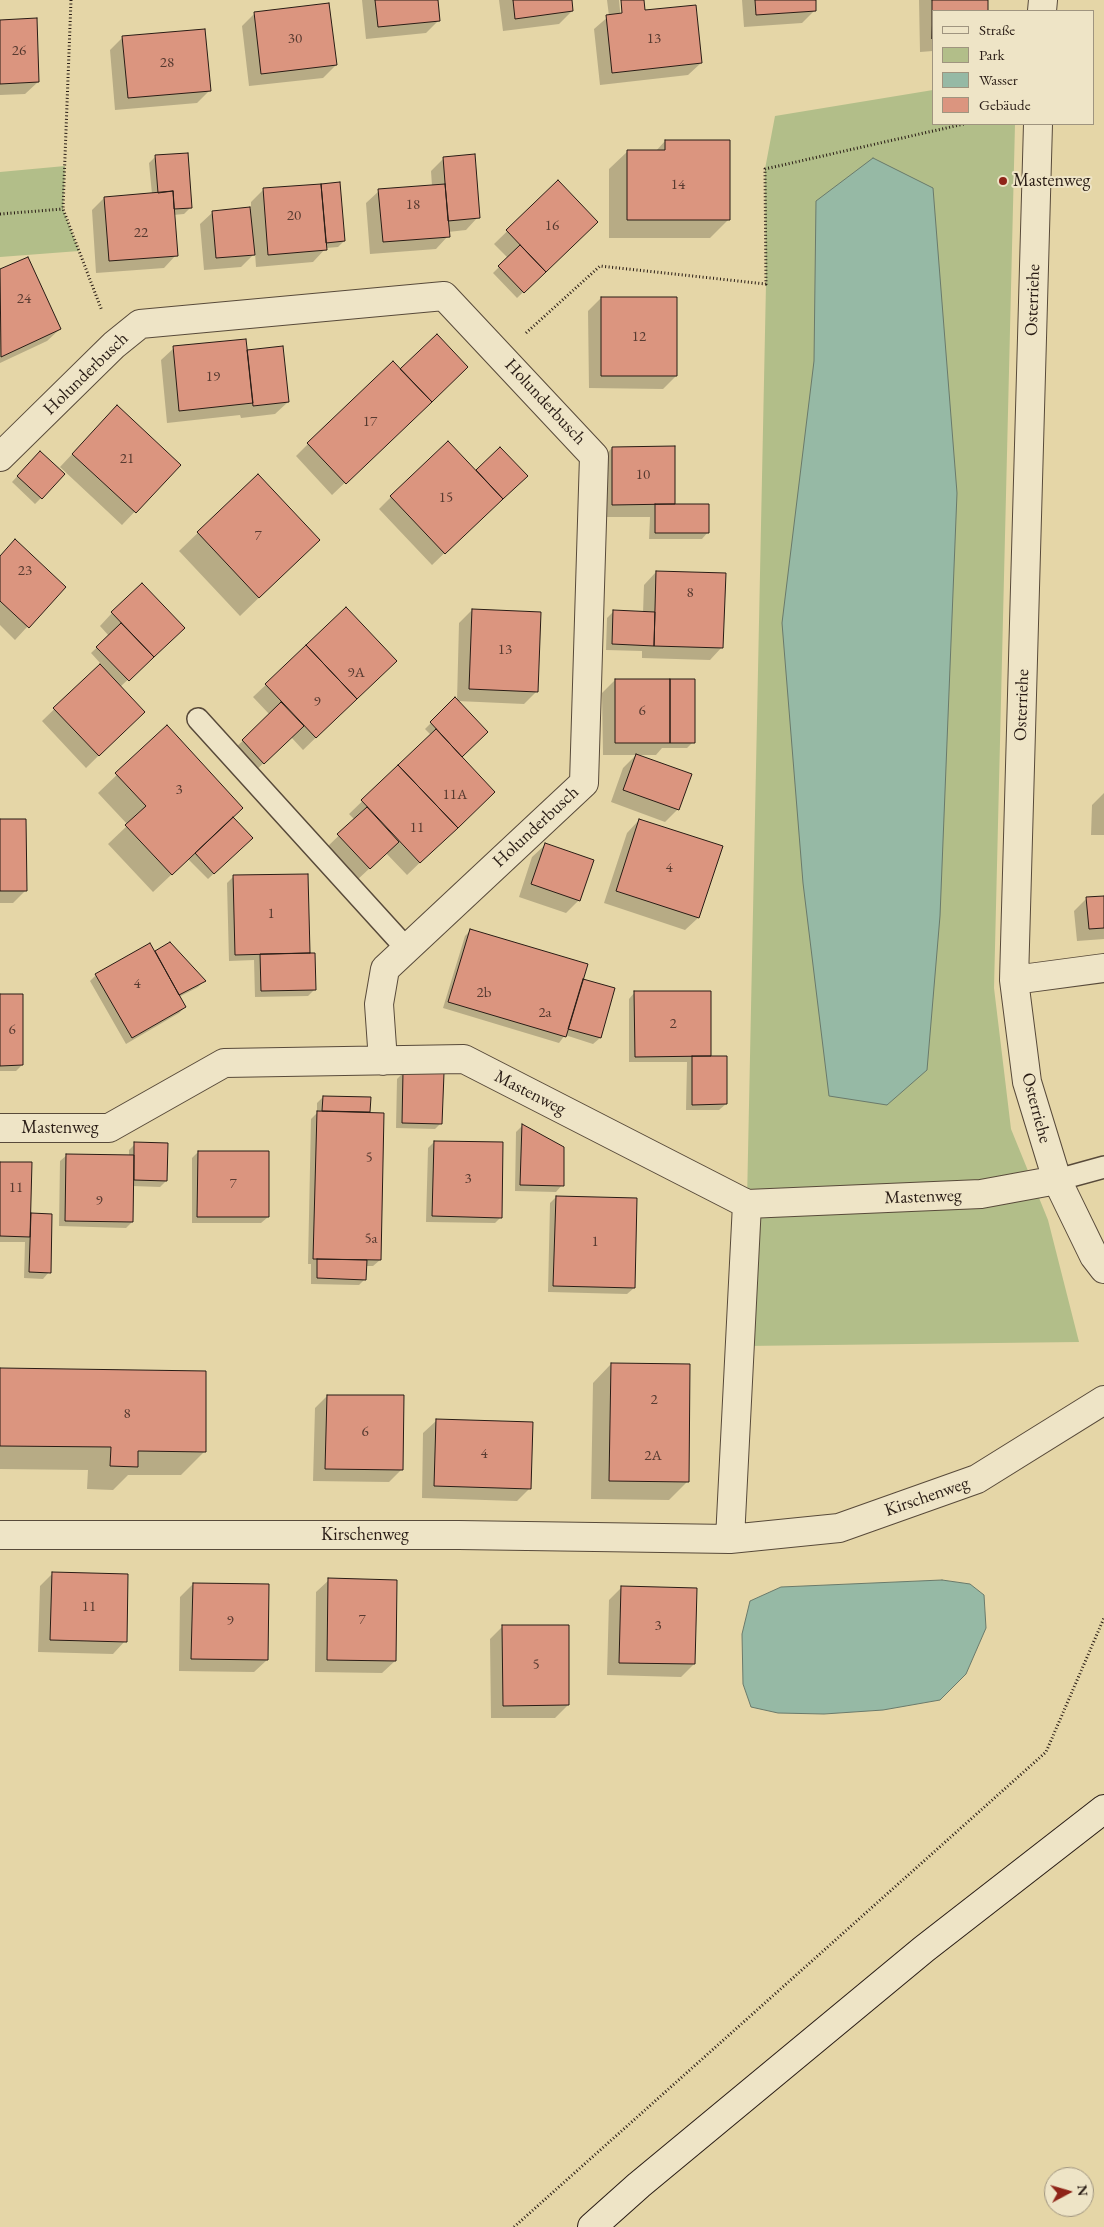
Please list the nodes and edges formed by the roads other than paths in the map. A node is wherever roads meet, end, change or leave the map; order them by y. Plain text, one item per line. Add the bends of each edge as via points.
1 (1038, 125) edge
2 (0, 458) edge
3 (198, 719) dead end
4 (406, 948) junction
5 (1104, 968) edge
6 (1014, 980) junction
7 (384, 1061) junction
8 (0, 1128) edge
9 (1104, 1167) edge
10 (1057, 1180) junction
11 (746, 1204) junction
12 (1104, 1269) edge
13 (1104, 1400) edge
14 (0, 1535) edge
15 (730, 1539) junction
16 (1104, 1809) edge
17 (592, 2227) edge

1 - 6 street, Osterriehe
2 - 4 street, Holunderbusch via 114,344 140,324 444,296 594,456 584,783
3 - 4 lane
4 - 7 street, Holunderbusch via 385,970 379,1004
5 - 6 street
6 - 10 street, Osterriehe via 1027,1082
7 - 8 street, Mastenweg via 224,1063 109,1128
7 - 11 street, Mastenweg via 464,1059
9 - 10 lane
10 - 11 street, Mastenweg via 981,1194
10 - 12 street, Osterriehe via 1094,1256
11 - 15 street
13 - 15 street, Kirschenweg via 977,1479 840,1528
14 - 15 street, Kirschenweg via 459,1535
16 - 17 street via 917,1954 638,2185

